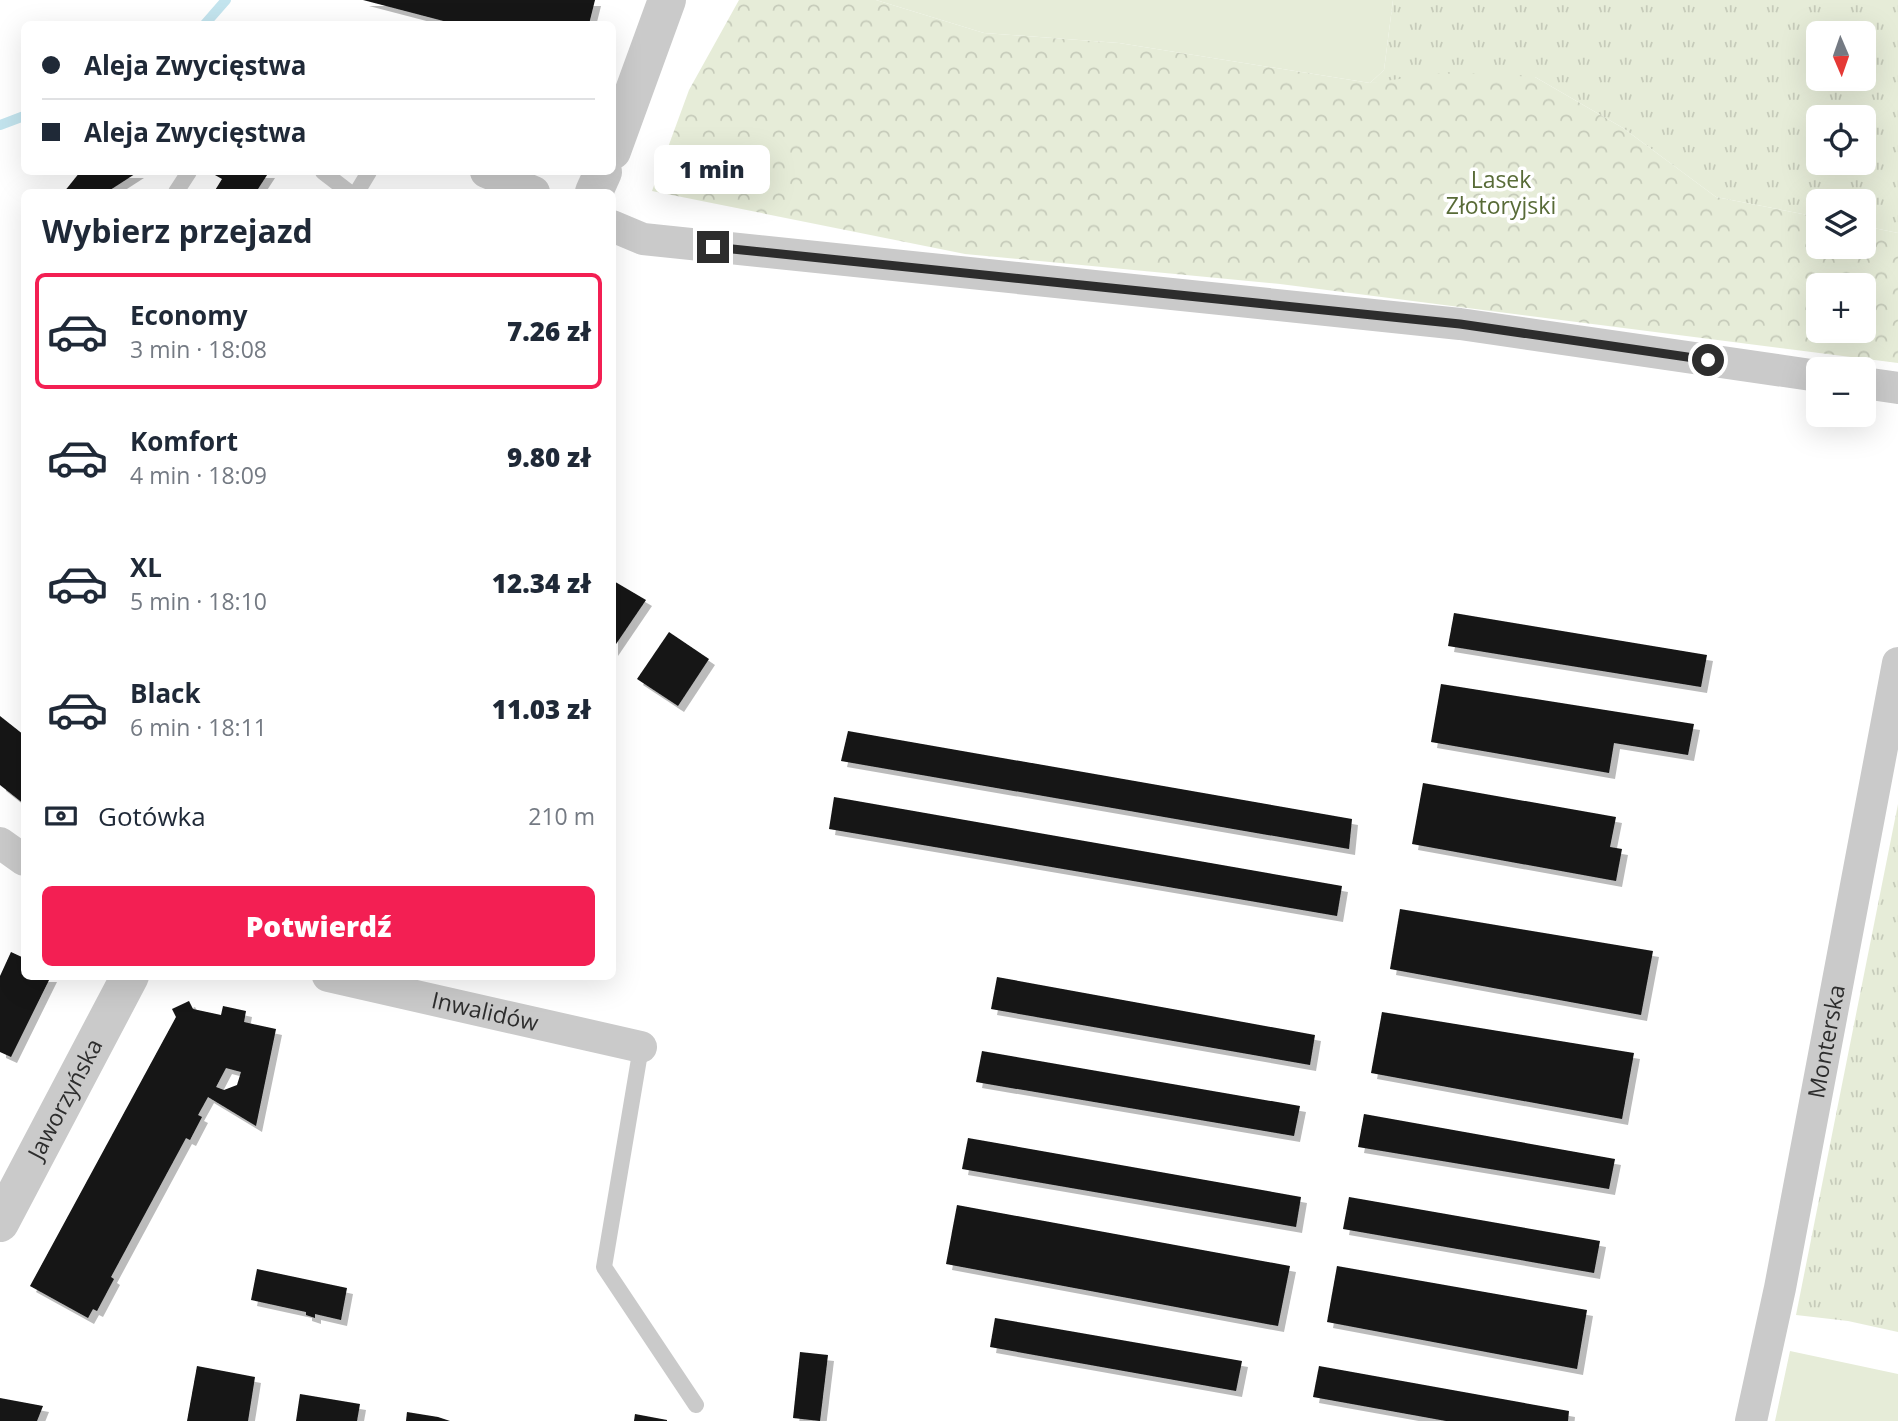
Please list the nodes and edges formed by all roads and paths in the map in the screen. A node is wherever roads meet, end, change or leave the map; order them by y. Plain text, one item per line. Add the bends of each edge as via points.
1 (667, 0) edge
2 (616, 140) edge
3 (327, 175) edge
4 (492, 175) edge
5 (345, 189) edge
6 (527, 189) edge
7 (616, 228) edge
8 (1806, 374) edge
9 (1876, 385) edge
10 (1898, 388) edge
11 (1898, 663) edge
12 (0, 843) edge
13 (21, 858) edge
14 (128, 980) edge
15 (346, 980) edge
16 (641, 1047) joint
17 (0, 1223) edge
18 (696, 1405) dead end
19 (1751, 1421) edge

1 - 2 street
3 - 5 lane
4 - 6 street
7 - 8 street via 643,239 1460,324
9 - 10 street
11 - 19 street, Monterska
12 - 13 street
14 - 17 street, Jaworzyńska
15 - 16 street, Inwalidów
16 - 18 lane via 604,1267

